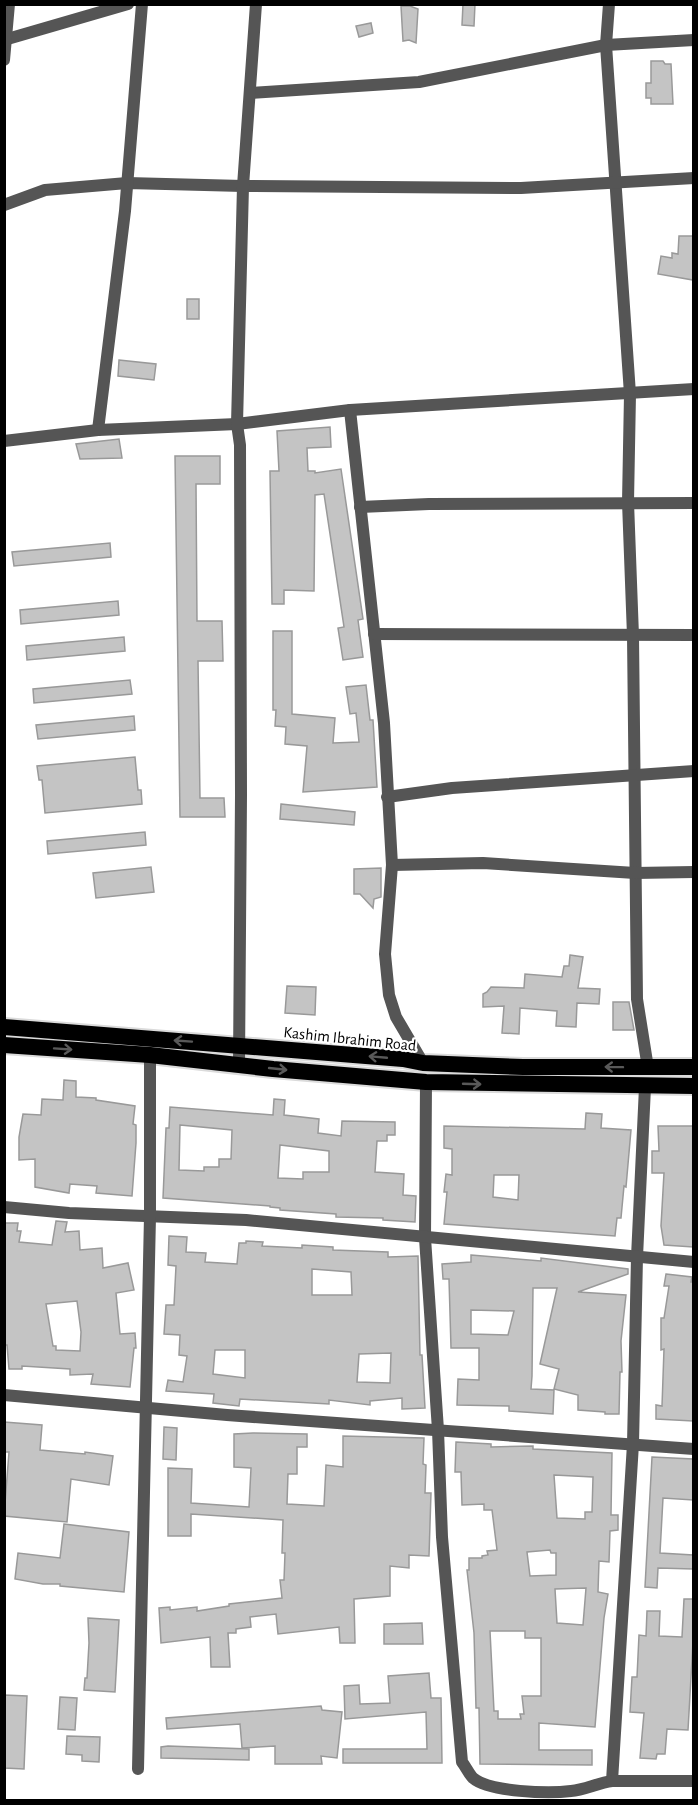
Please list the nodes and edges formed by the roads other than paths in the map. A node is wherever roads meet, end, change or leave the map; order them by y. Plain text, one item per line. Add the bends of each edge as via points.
1 (9, 4) edge
2 (128, 4) edge
3 (142, 4) edge
4 (256, 4) edge
5 (609, 4) edge
6 (5, 40) edge
7 (693, 40) edge
8 (606, 45) junction
9 (4, 60) edge
10 (250, 93) junction
11 (693, 178) edge
12 (127, 183) junction
13 (617, 183) junction
14 (243, 186) junction
15 (4, 205) edge
16 (693, 389) edge
17 (630, 394) junction
18 (350, 410) junction
19 (237, 424) junction
20 (98, 430) junction
21 (4, 441) edge
22 (628, 502) junction
23 (693, 503) edge
24 (360, 507) junction
25 (374, 634) junction
26 (693, 635) edge
27 (633, 636) junction
28 (693, 771) edge
29 (634, 776) junction
30 (387, 797) junction
31 (392, 865) junction
32 (693, 872) edge
33 (635, 873) junction
34 (4, 1027) edge
35 (4, 1045) edge
36 (239, 1045) junction
37 (150, 1055) junction
38 (239, 1064) junction
39 (423, 1064) junction
40 (693, 1067) edge
41 (648, 1068) junction
42 (426, 1082) junction
43 (693, 1086) edge
44 (645, 1087) junction
45 (4, 1207) edge
46 (150, 1216) junction
47 (425, 1238) junction
48 (637, 1257) junction
49 (693, 1262) edge
50 (4, 1395) edge
51 (144, 1408) junction
52 (438, 1430) junction
53 (633, 1444) junction
54 (693, 1449) edge
55 (138, 1769) dead end
56 (612, 1781) junction
57 (693, 1781) edge

1 - 6 street
2 - 6 street
3 - 12 street
4 - 10 street
5 - 8 street
6 - 9 street
7 - 8 street
8 - 10 street via 419,82
8 - 13 street
10 - 14 street
11 - 13 street
12 - 14 street
12 - 15 street via 45,190
12 - 20 street
13 - 14 street via 521,188
13 - 17 street
14 - 19 street
16 - 17 street
17 - 18 street
17 - 22 street
18 - 19 street
18 - 24 street
19 - 20 street
19 - 36 street
20 - 21 street
22 - 23 street
22 - 24 street
22 - 27 street
24 - 25 street
25 - 27 street
25 - 30 street
26 - 27 street
27 - 29 street
28 - 29 street
29 - 30 street via 452,788
29 - 33 street
30 - 31 street
31 - 33 street via 483,863
31 - 39 street via 385,954 389,995 396,1017
32 - 33 street
33 - 41 street via 637,999
36 -> 34 highway, Kashim Ibrahim Road
35 -> 37 highway
36 - 38 street
39 -> 36 highway, Kashim Ibrahim Road
37 - 38 highway
37 - 46 street
38 -> 42 highway
41 -> 39 highway, Kashim Ibrahim Road
40 - 41 highway, Kashim Ibrahim Road
42 -> 44 highway
42 - 47 street
43 - 44 highway
44 - 48 street
45 - 46 street
46 - 47 street via 246,1220
46 - 51 street
47 - 48 street
47 - 52 street
48 - 49 street
48 - 53 street
50 - 51 street
51 - 52 street
51 - 55 street
52 - 53 street
52 - 56 street via 442,1537 462,1762 474,1778 489,1786 572,1791
53 - 54 street
53 - 56 street
56 - 57 street

